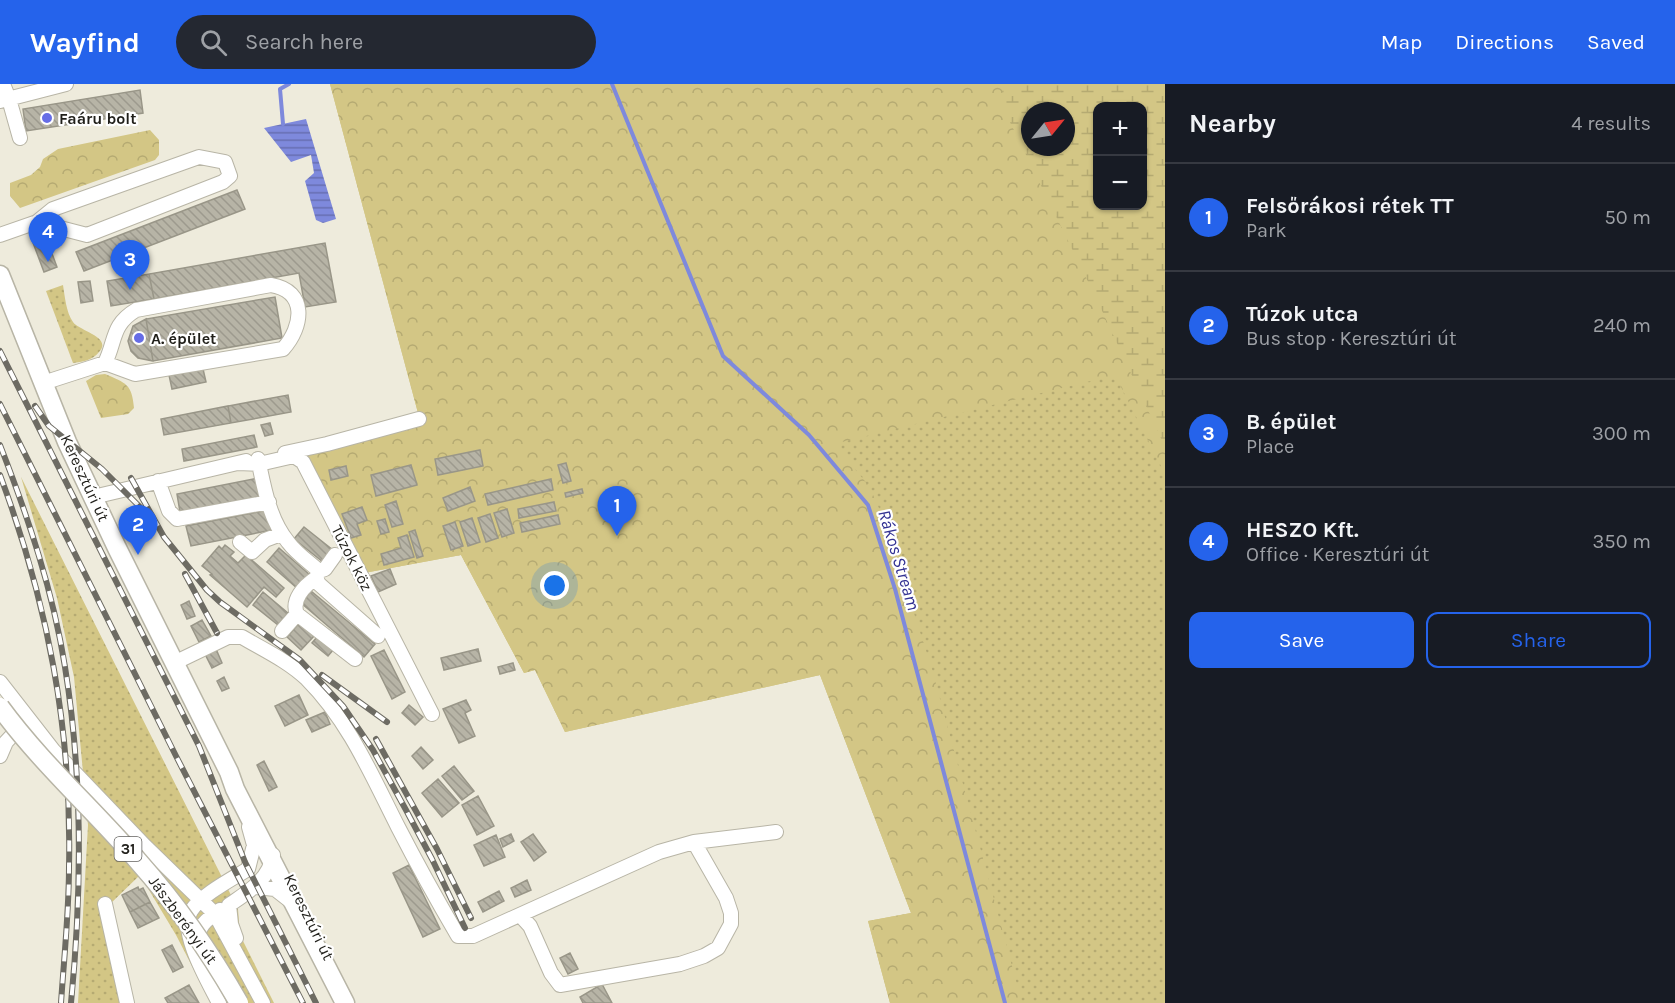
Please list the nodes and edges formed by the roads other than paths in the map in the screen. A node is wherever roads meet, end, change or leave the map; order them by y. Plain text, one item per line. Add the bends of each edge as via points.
1 (3, 84) edge
2 (66, 84) edge
3 (5, 100) edge
4 (20, 138) dead end
5 (37, 222) junction
6 (0, 235) edge
7 (0, 275) edge
8 (105, 363) junction
9 (43, 383) junction
10 (419, 419) dead end
11 (259, 462) junction
12 (158, 481) junction
13 (93, 496) junction
14 (269, 502) junction
15 (281, 534) junction
16 (240, 542) dead end
17 (335, 555) dead end
18 (318, 575) junction
19 (297, 614) junction
20 (282, 631) dead end
21 (378, 636) dead end
22 (355, 659) dead end
23 (174, 663) junction
24 (0, 682) edge
25 (0, 707) edge
26 (432, 714) dead end
27 (27, 719) junction
28 (3, 743) edge
29 (0, 756) edge
30 (232, 781) junction
31 (776, 832) dead end
32 (694, 842) junction
33 (273, 855) junction
34 (248, 869) junction
35 (170, 870) junction
36 (256, 886) junction
37 (217, 889) junction
38 (105, 904) dead end
39 (197, 904) junction
40 (229, 905) junction
41 (296, 908) junction
42 (215, 914) junction
43 (520, 915) junction
44 (199, 961) junction
45 (255, 988) junction
46 (127, 1003) edge
47 (219, 1003) edge
48 (239, 1003) edge
49 (263, 1003) edge
50 (345, 1003) edge

1 - 3 street
2 - 3 street
3 - 4 street
5 - 5 street via 53,209 199,157 225,162 230,176 87,235
5 - 6 street
7 - 9 main road, Keresztúri út
8 - 8 street via 135,374 283,349 297,330 298,311 290,293 271,285 136,310 120,322
8 - 9 street
9 - 13 main road, Keresztúri út
10 - 11 street
11 - 12 street
11 - 14 street
11 - 26 street, Túzok köz via 294,456 303,462
12 - 13 street
12 - 14 street via 169,511 177,519
13 - 23 main road, Keresztúri út
14 - 15 street
15 - 16 street via 265,540 252,552
15 - 18 street
17 - 18 street
18 - 19 street via 295,600
18 - 21 street via 319,584
19 - 20 street
19 - 22 street
23 - 30 main road, Keresztúri út
23 - 43 street via 236,636 291,666 343,724 458,936 473,936
24 - 27 street, Jászberényi út
25 - 48 main road, Jászberényi út / 31, bridge via 182,913
27 - 28 street
27 - 35 street, Jászberényi út
28 - 29 street
30 - 33 main road, Keresztúri út via 246,792
30 - 34 street via 253,838
31 - 32 street
32 - 43 street via 660,852
32 - 43 street via 731,914 731,924 718,948 704,956 680,964 560,985 530,926
33 - 34 street
33 - 36 street
33 - 41 main road, Keresztúri út
33 - 50 main road, Keresztúri út via 329,956
34 - 37 street
35 - 37 street
35 - 39 street, Jászberényi út
36 - 40 street
36 - 41 street via 280,891
37 - 39 street
38 - 46 street
39 - 42 street, Jászberényi út
39 - 44 street, Jászberényi út via 188,919 188,929
40 - 42 street
40 - 45 street via 231,924
41 - 50 main road, Keresztúri út
42 - 44 street via 199,930
42 - 45 street, Jászberényi út
44 - 47 street, Jászberényi út
45 - 49 street, Jászberényi út

